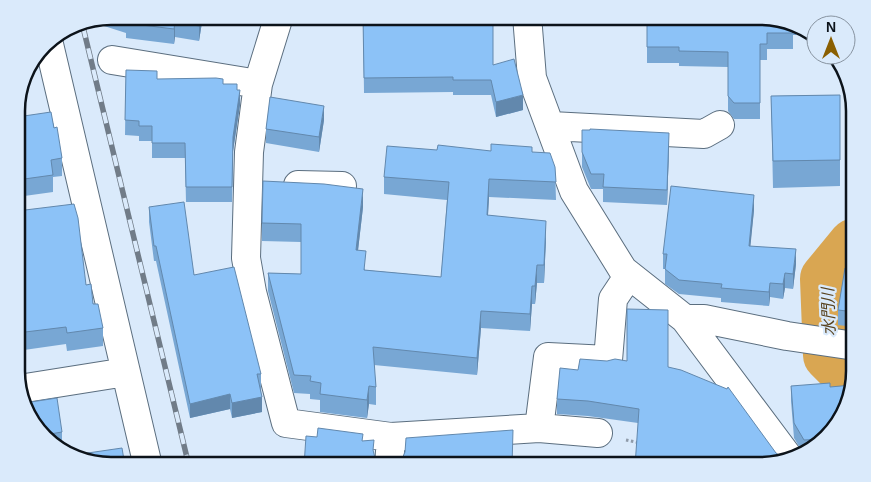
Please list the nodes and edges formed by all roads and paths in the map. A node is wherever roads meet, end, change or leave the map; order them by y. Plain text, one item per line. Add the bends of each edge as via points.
1 (276, 25) edge
2 (528, 25) edge
3 (50, 50) edge
4 (112, 60) dead end
5 (258, 84) junction
6 (551, 126) junction
7 (720, 126) dead end
8 (248, 183) junction
9 (342, 186) edge
10 (629, 275) junction
11 (686, 319) junction
12 (846, 344) edge
13 (126, 372) junction
14 (27, 388) edge
15 (539, 428) junction
16 (598, 433) joint
17 (391, 437) junction
18 (644, 444) edge
19 (785, 453) edge
20 (146, 457) edge
21 (390, 457) edge

1 - 5 street
2 - 6 street via 532,78
3 - 13 street via 74,205
4 - 5 street
5 - 8 street
6 - 7 street via 704,134
6 - 10 street via 574,191
8 - 9 street
8 - 17 street via 246,258 286,423
10 - 11 street
10 - 15 street via 613,299 608,360 548,357
11 - 12 street via 704,319 786,336
11 - 19 street
13 - 14 street
13 - 20 street
15 - 16 street
15 - 17 street
16 - 18 path
17 - 21 street

